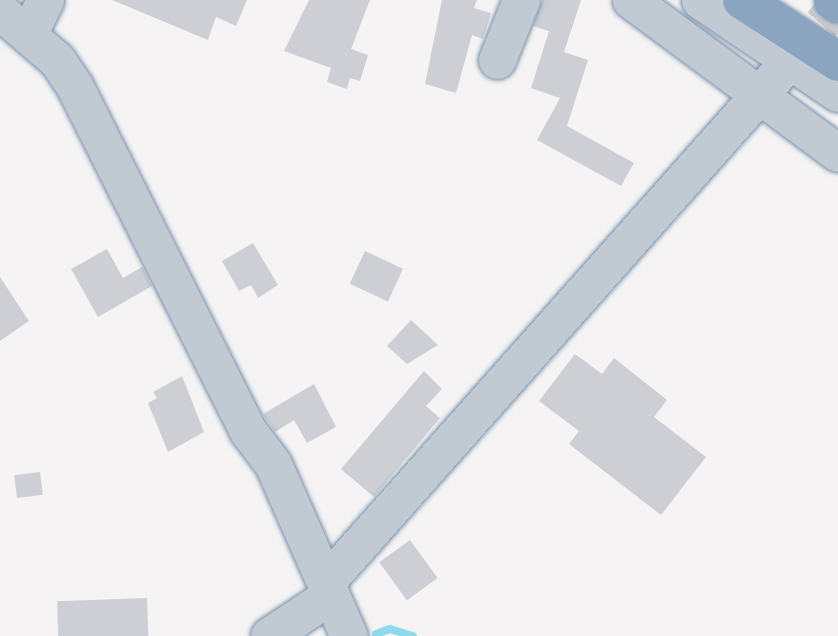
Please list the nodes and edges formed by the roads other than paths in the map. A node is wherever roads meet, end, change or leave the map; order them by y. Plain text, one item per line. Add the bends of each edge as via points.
1 (45, 0) edge
2 (522, 0) edge
3 (631, 0) edge
4 (700, 0) edge
5 (741, 0) edge
6 (0, 11) edge
7 (28, 35) junction
8 (496, 60) dead end
9 (838, 62) edge
10 (771, 82) junction
11 (838, 93) edge
12 (838, 153) edge
13 (328, 589) junction
14 (269, 636) edge
15 (349, 636) edge
16 (372, 636) edge

1 - 7 street
2 - 8 street
3 - 10 street
4 - 11 street
5 - 9 highway
6 - 7 street
7 - 13 street via 75,87 248,431 273,464
10 - 12 street
10 - 13 street
13 - 14 street
13 - 15 street
13 - 16 street

